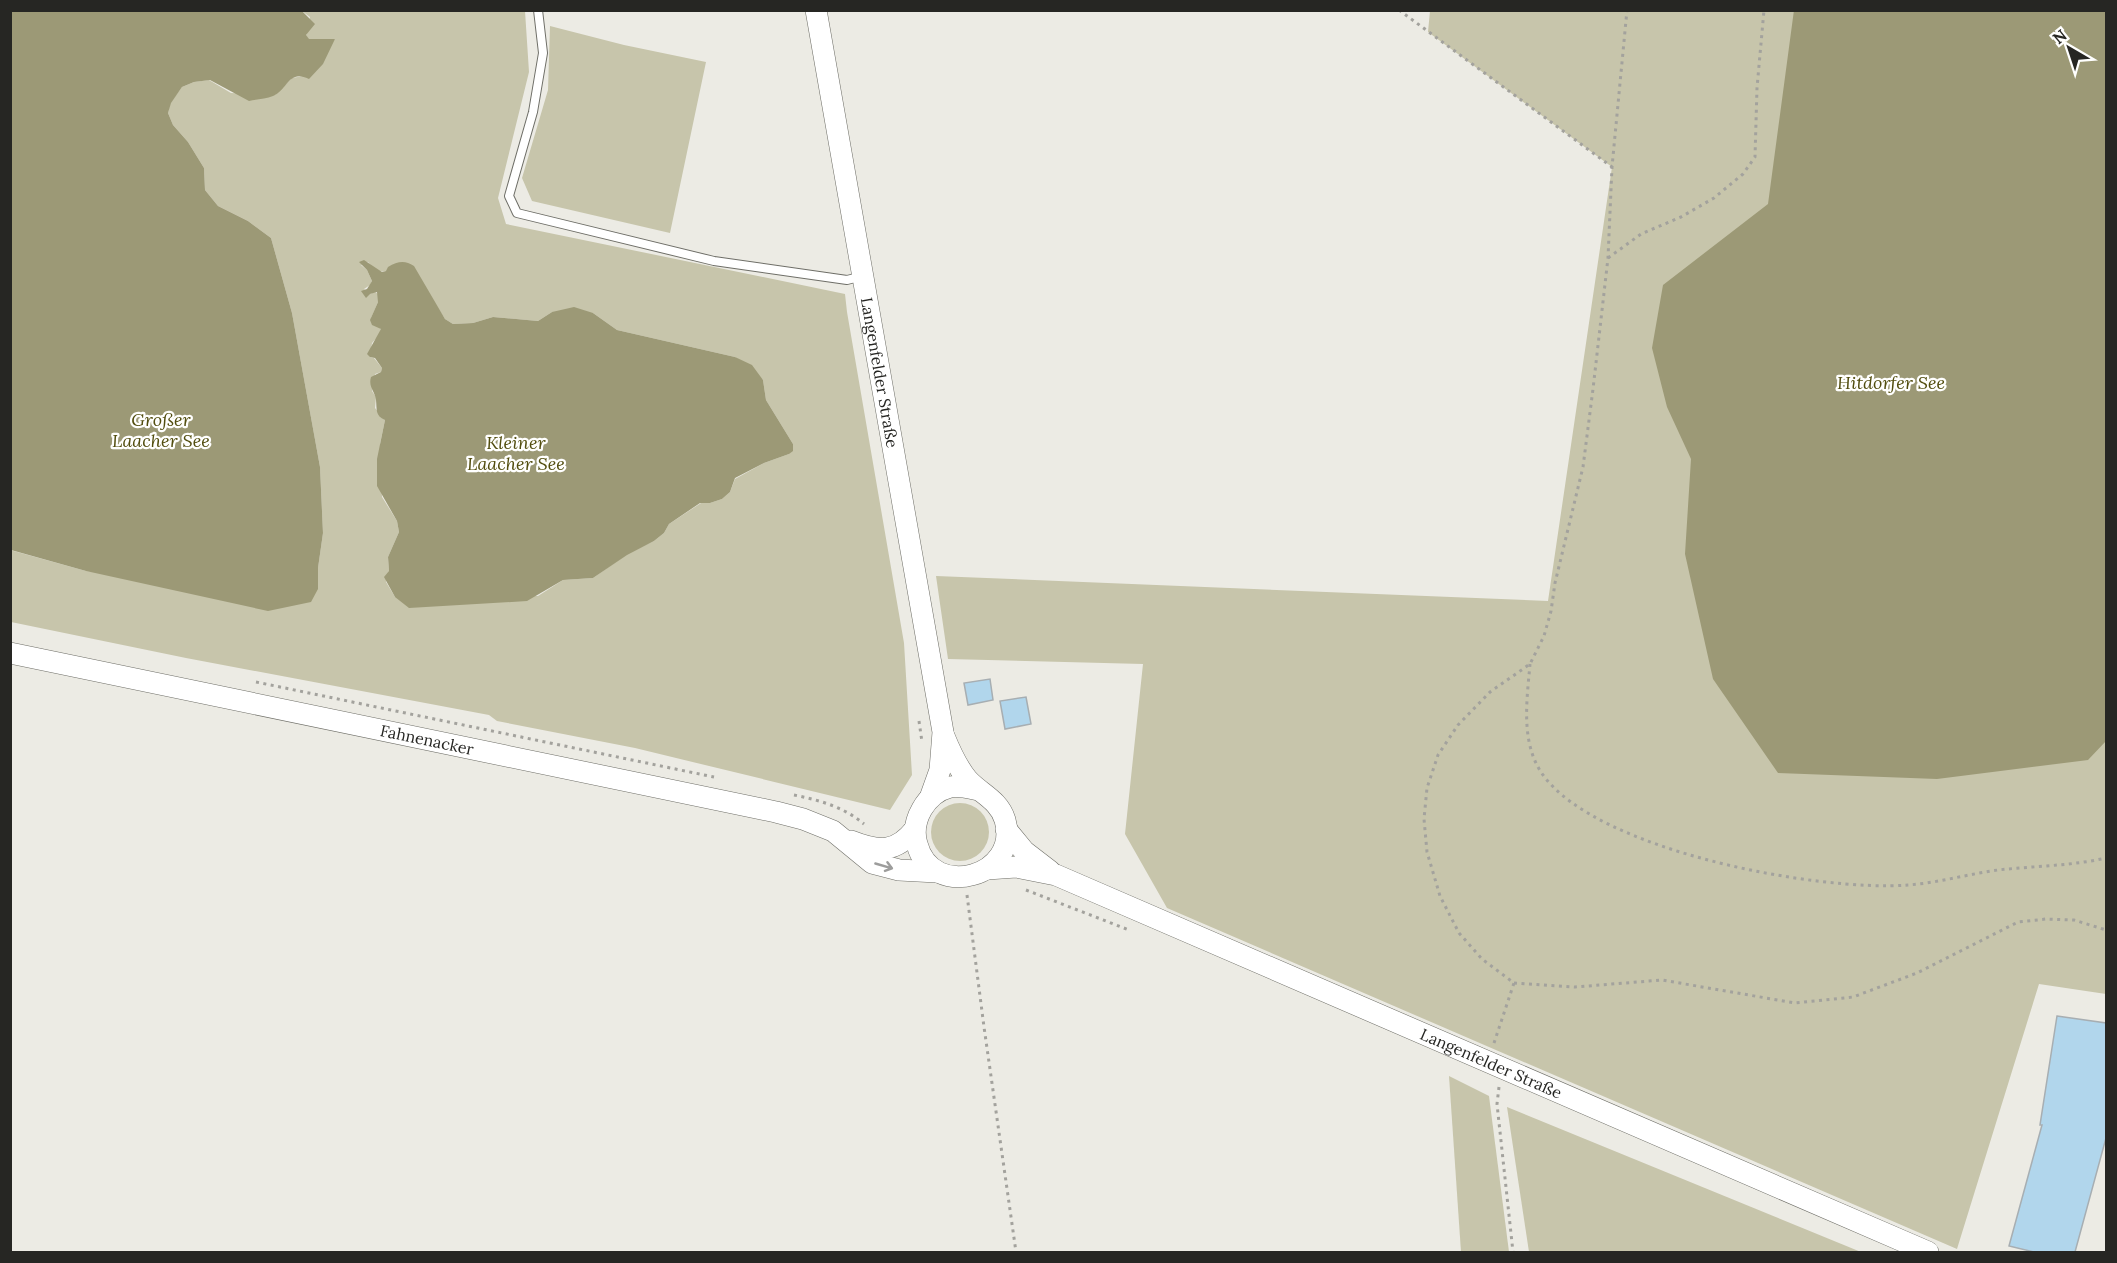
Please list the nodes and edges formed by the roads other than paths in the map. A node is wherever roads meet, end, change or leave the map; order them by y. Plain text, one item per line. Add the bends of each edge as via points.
1 (538, 10) edge
2 (816, 10) edge
3 (855, 278) junction
4 (10, 653) edge
5 (942, 732) junction
6 (978, 790) junction
7 (930, 798) junction
8 (915, 829) junction
9 (1006, 829) junction
10 (840, 836) junction
11 (987, 869) junction
12 (938, 872) junction
13 (1056, 875) junction
14 (1928, 1252) edge

1 - 3 lane, Langenfelder Straße via 543,53 533,112 509,196 517,213 714,261
2 - 3 street, Langenfelder Straße
3 - 5 street, Langenfelder Straße
4 - 10 street, Fahnenacker via 776,812 819,824
5 - 6 street, Langenfelder Straße via 958,766
5 - 7 street, Langenfelder Straße via 940,770
6 - 7 street via 952,787
6 - 9 street, Langenfelder Straße via 1000,809
7 - 8 street, Langenfelder Straße via 917,817
8 - 10 street, Fahnenacker via 905,841 890,848 868,847
8 - 12 street via 922,858
9 - 11 street via 1002,851
9 - 13 street, Langenfelder Straße via 1024,851
10 -> 12 street, Fahnenacker via 872,863 899,870
11 - 12 street, Langenfelder Straße via 976,874 966,891 956,878
11 - 13 street, Langenfelder Straße via 1016,867
13 - 14 street, Langenfelder Straße

